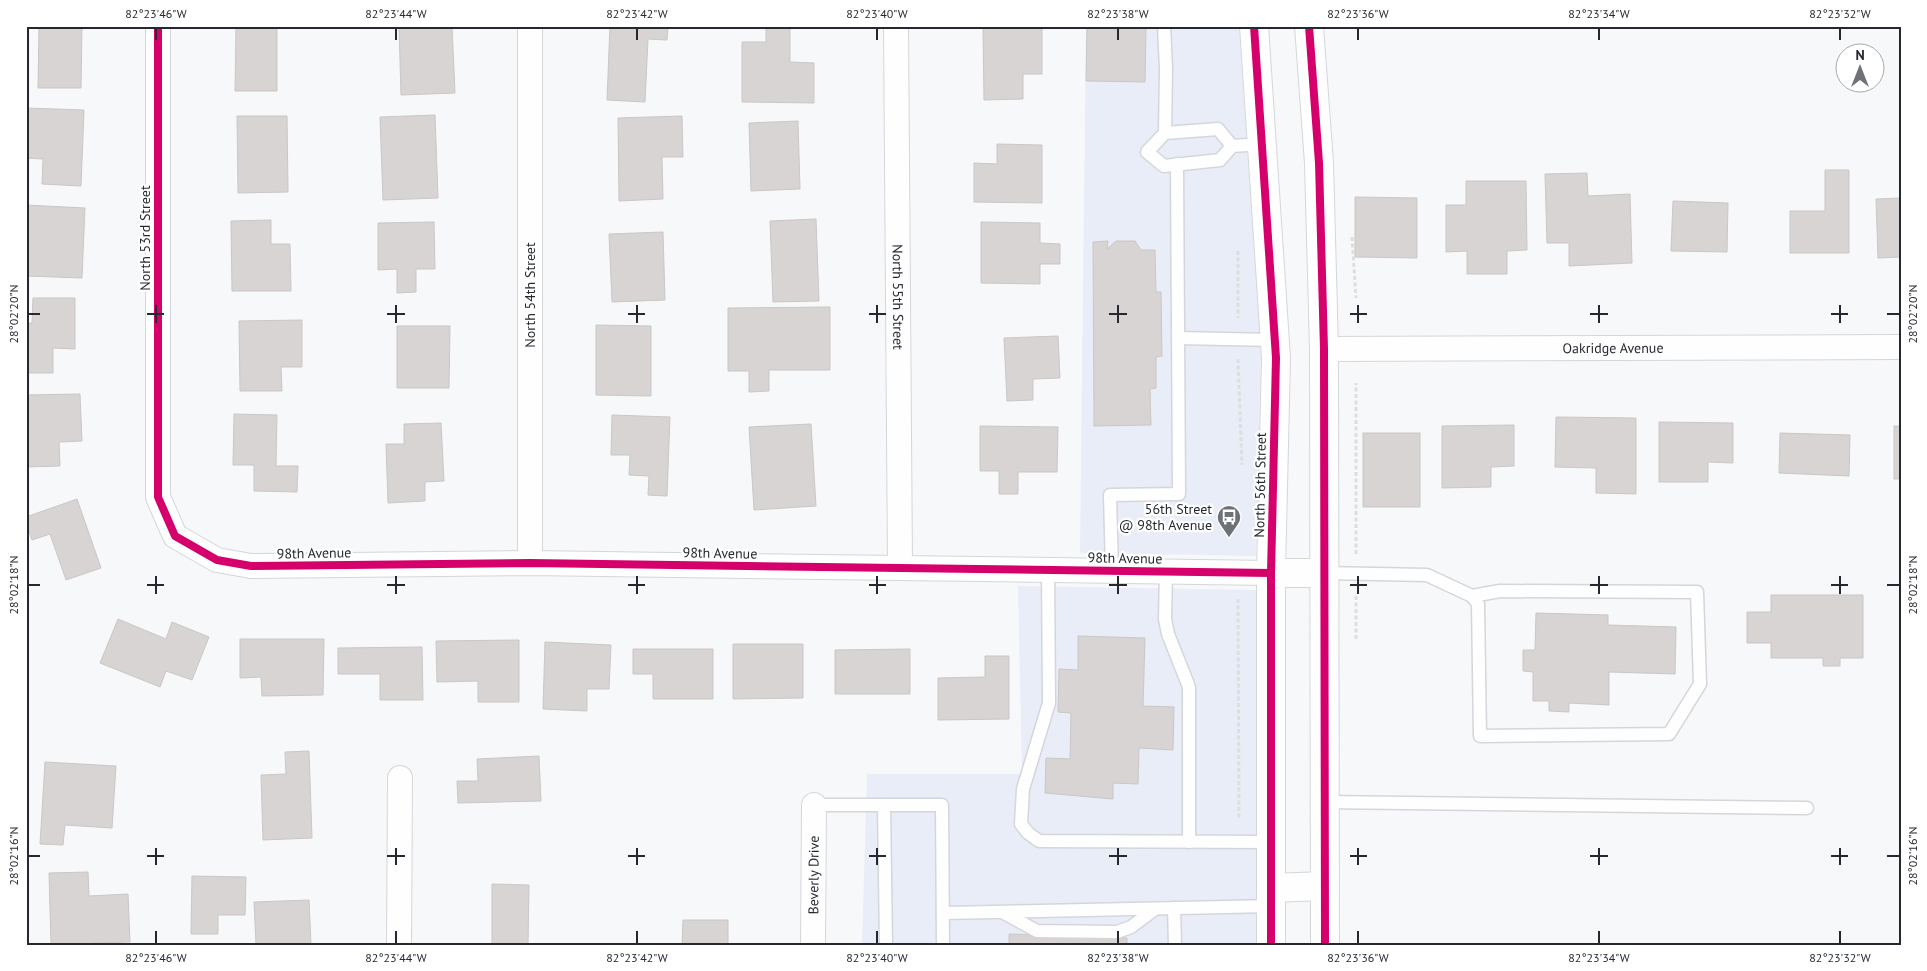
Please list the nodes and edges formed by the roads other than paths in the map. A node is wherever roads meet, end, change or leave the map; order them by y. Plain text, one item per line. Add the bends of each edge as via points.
1 (158, 26) edge
2 (530, 26) edge
3 (896, 26) edge
4 (1164, 26) edge
5 (1254, 26) edge
6 (1309, 26) edge
7 (1165, 133) junction
8 (1262, 144) junction
9 (1232, 146) junction
10 (1177, 164) junction
11 (1178, 338) junction
12 (1276, 340) junction
13 (1901, 346) edge
14 (1324, 349) junction
15 (175, 536) joint
16 (530, 563) junction
17 (900, 567) junction
18 (1048, 569) junction
19 (1112, 570) junction
20 (1166, 571) junction
21 (1271, 573) junction
22 (1324, 573) junction
23 (1472, 596) junction
24 (400, 778) dead end
25 (1325, 802) junction
26 (814, 805) joint
27 (884, 805) junction
28 (1807, 808) dead end
29 (1189, 842) junction
30 (1271, 842) junction
31 (1325, 886) junction
32 (1271, 897) junction
33 (1174, 908) junction
34 (1155, 909) junction
35 (1003, 912) junction
36 (943, 913) junction
37 (400, 945) edge
38 (813, 945) edge
39 (886, 945) edge
40 (943, 945) edge
41 (1175, 945) edge
42 (1272, 945) edge
43 (1325, 945) edge

1 - 15 street, North 53rd Street via 158,496
2 - 16 street, North 54th Street
3 - 17 street, North 55th Street
4 - 7 lane
5 - 8 main road, North 56th Street
6 - 14 main road via 1319,163
7 - 9 lane via 1218,128
7 - 10 lane via 1147,152 1164,166
8 - 9 lane
8 - 12 main road, North 56th Street
9 - 10 lane via 1220,160
10 - 11 lane
11 - 12 lane
11 - 19 lane via 1179,494 1110,495
12 - 21 main road, North 56th Street
13 - 14 street, Oakridge Avenue
14 - 22 main road
15 - 16 street, 98th Avenue via 217,560 251,566
16 - 17 street, 98th Avenue
17 - 18 street, 98th Avenue
18 - 19 street, 98th Avenue
18 - 29 lane via 1049,703 1023,789 1021,824 1040,841
19 - 20 street, 98th Avenue
20 - 21 street, 98th Avenue
20 - 29 lane via 1165,619 1189,687
21 - 22 main road
21 - 30 main road, North 56th Street
22 - 23 lane via 1427,575
22 - 25 main road
23 - 23 lane via 1478,604 1480,736 1670,734 1700,684 1697,592 1500,591
24 - 37 street
25 - 28 lane
25 - 31 main road
26 - 27 lane
26 - 38 street, Beverly Drive
27 - 36 lane via 942,805
27 - 39 lane
29 - 30 lane
30 - 32 main road, North 56th Street
31 - 32 main road
31 - 43 main road
32 - 33 lane
32 - 42 main road, North 56th Street
33 - 34 lane
33 - 41 lane
34 - 35 lane
34 - 35 lane via 1131,927 1116,932 1037,931
35 - 36 lane
36 - 40 lane

